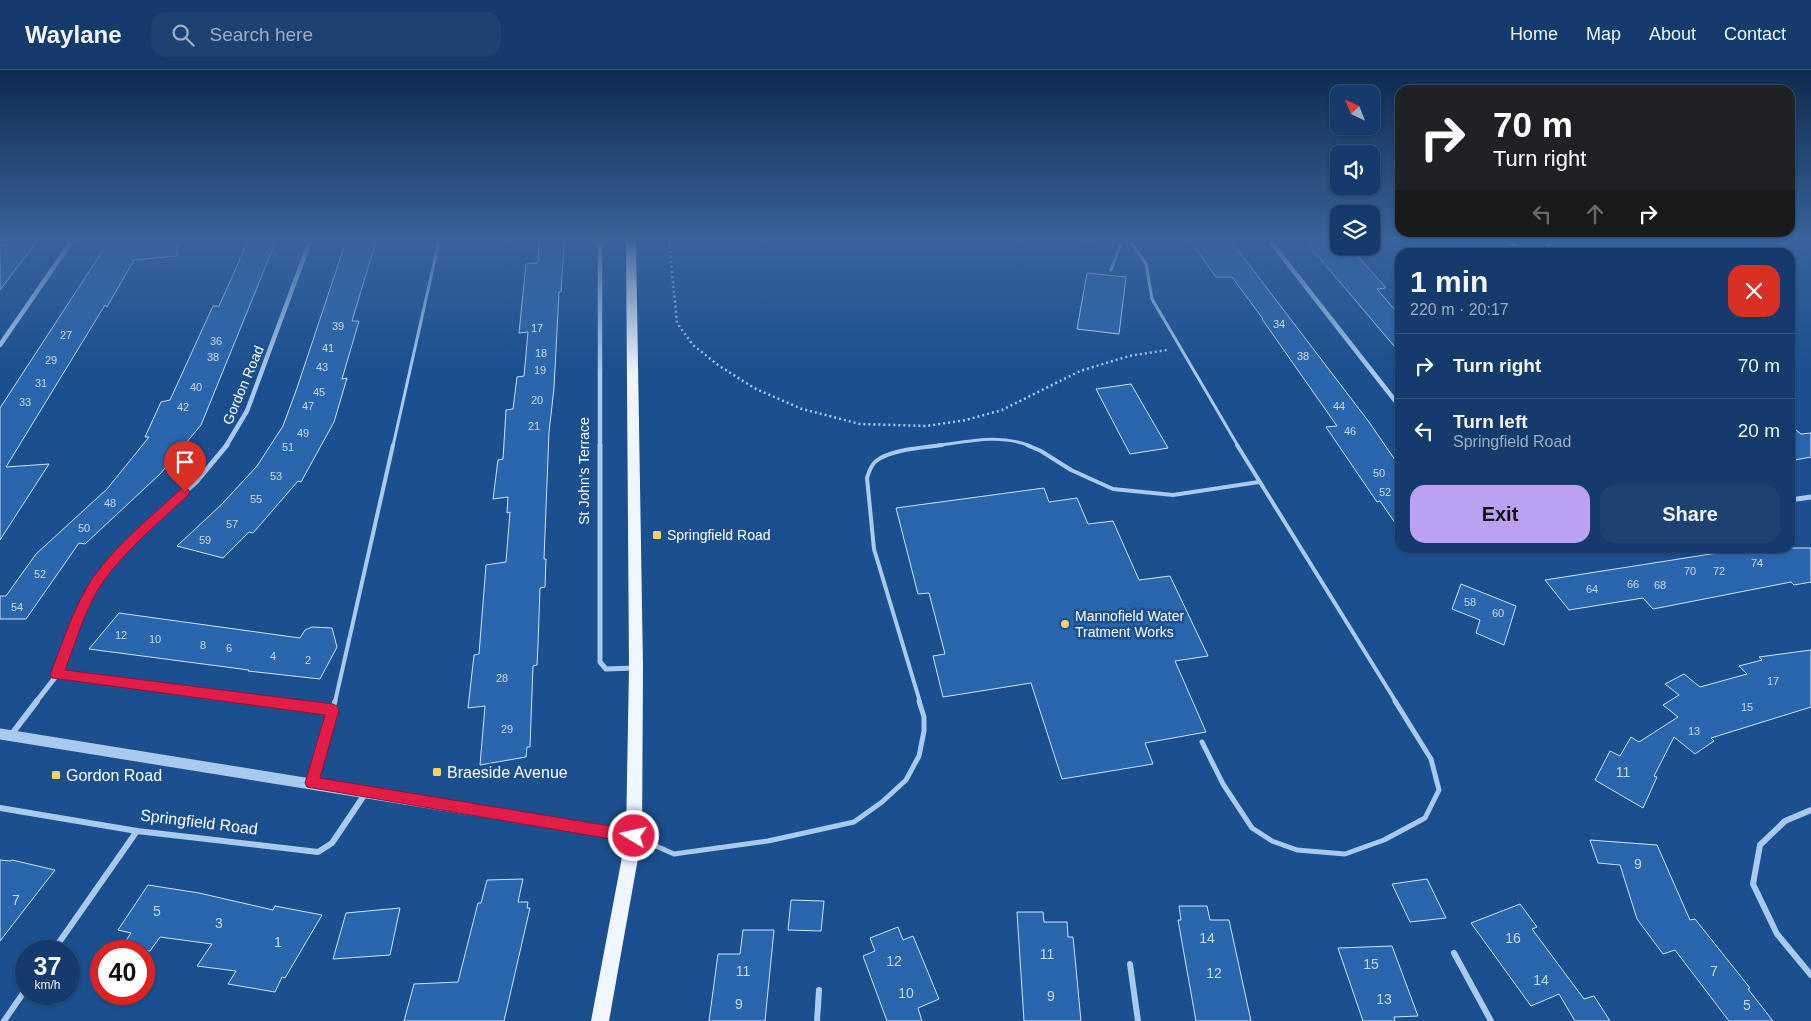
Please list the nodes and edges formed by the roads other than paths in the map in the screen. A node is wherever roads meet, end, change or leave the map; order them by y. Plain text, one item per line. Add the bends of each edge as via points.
1 (41, 285) edge
2 (294, 285) edge
3 (429, 285) edge
4 (600, 285) edge
5 (632, 285) edge
6 (1150, 285) edge
7 (1305, 285) edge
8 (0, 345) edge
9 (1395, 401) edge
10 (1259, 482) junction
11 (1811, 497) edge
12 (1795, 499) edge
13 (636, 668) junction
14 (57, 675) junction
15 (333, 710) junction
16 (6, 735) edge
17 (1202, 742) dead end
18 (312, 783) junction
19 (366, 792) junction
20 (0, 808) edge
21 (1811, 810) edge
22 (136, 831) junction
23 (634, 836) junction
24 (61, 940) edge
25 (1454, 953) dead end
26 (1130, 964) dead end
27 (1811, 975) edge
28 (819, 990) dead end
29 (15, 1005) edge
30 (4, 1021) edge
31 (600, 1021) edge
32 (817, 1021) edge
33 (1138, 1021) edge
34 (1491, 1021) edge

1 - 8 street
2 - 14 street, Gordon Road via 247,411 231,441 197,481 123,549 98,580 83,608
3 - 15 lane
4 - 13 street, St John's Terrace via 600,662 606,669
5 - 13 main road
6 - 10 lane via 1152,299 1179,348
7 - 9 street
10 - 17 lane via 1431,759 1439,790 1425,818 1384,840 1345,854 1297,850 1272,841 1252,828 1223,784
10 - 23 lane via 1173,495 1113,489 1018,441 991,438 902,450 877,460 867,478 874,549 924,717 918,756 906,780 854,822 768,842 674,854
11 - 12 street
13 - 23 main road
14 - 15 street
14 - 16 street, Gordon Road
15 - 18 lane
16 - 18 street
18 - 19 street
19 - 22 street, Springfield Road via 332,843 318,852
19 - 23 street
20 - 22 street, Springfield Road
21 - 27 street via 1785,821 1760,845 1753,884 1777,934
22 - 24 street
23 - 31 main road
25 - 34 street
26 - 33 street
28 - 32 street
29 - 30 street

